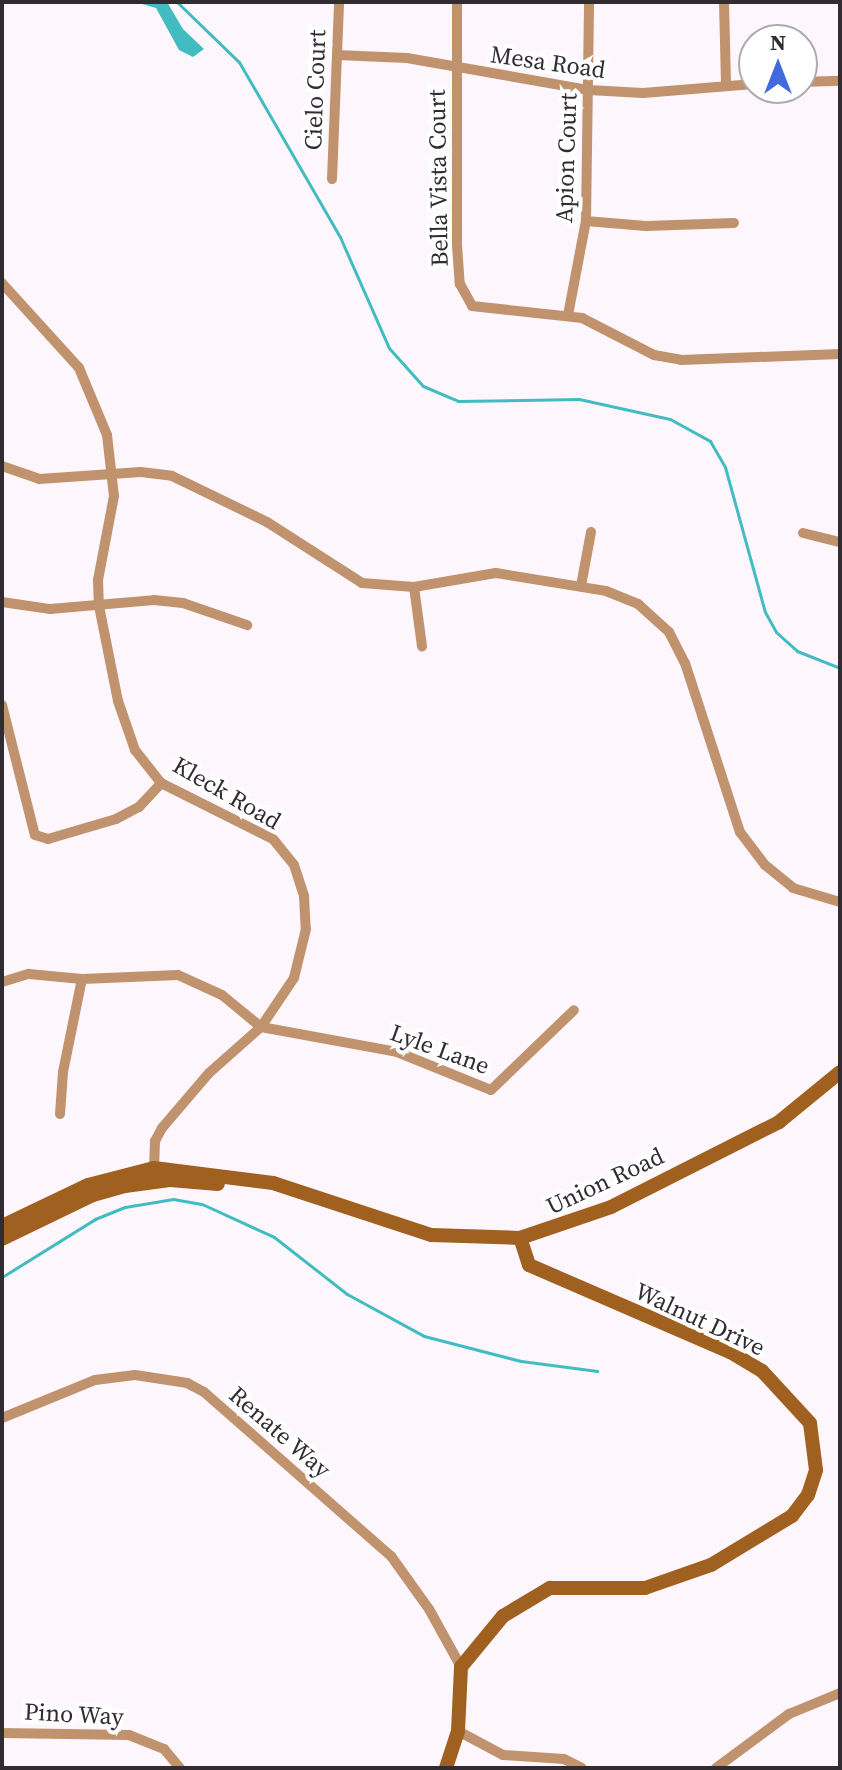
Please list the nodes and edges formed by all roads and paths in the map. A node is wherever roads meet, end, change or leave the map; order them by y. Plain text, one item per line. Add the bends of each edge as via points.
1 (339, 2) edge
2 (457, 2) edge
3 (589, 2) edge
4 (724, 2) edge
5 (337, 55) junction
6 (457, 68) junction
7 (840, 81) edge
8 (818, 82) edge
9 (738, 85) edge
10 (726, 86) junction
11 (589, 90) junction
12 (332, 179) dead end
13 (586, 221) junction
14 (734, 223) dead end
15 (2, 283) edge
16 (568, 315) junction
17 (840, 354) edge
18 (2, 466) edge
19 (112, 474) junction
20 (591, 532) dead end
21 (803, 533) dead end
22 (840, 542) edge
23 (581, 586) junction
24 (414, 587) junction
25 (2, 602) edge
26 (99, 606) junction
27 (247, 625) dead end
28 (422, 646) dead end
29 (2, 705) edge
30 (161, 783) junction
31 (840, 902) edge
32 (82, 979) junction
33 (2, 982) edge
34 (574, 1010) dead end
35 (261, 1027) junction
36 (840, 1072) edge
37 (60, 1114) dead end
38 (154, 1175) junction
39 (2, 1226) edge
40 (520, 1238) junction
41 (2, 1239) edge
42 (2, 1418) edge
43 (461, 1667) junction
44 (840, 1693) edge
45 (458, 1731) junction
46 (2, 1733) edge
47 (180, 1768) edge
48 (446, 1768) edge
49 (582, 1768) edge
50 (716, 1768) edge

1 - 5 street, Cielo Court
2 - 6 street, Bella Vista Court
3 - 11 street, Apion Court
4 - 10 street
5 - 6 street, Mesa Road
5 - 12 street, Cielo Court
6 - 11 street, Mesa Road
6 - 16 street, Bella Vista Court via 457,245 465,300 482,311
7 - 8 street
9 - 10 street, Mesa Road
10 - 11 street, Mesa Road via 643,93
11 - 13 street, Apion Court
13 - 14 street via 646,226
13 - 16 street, Apion Court
15 - 19 street, Kleck Road via 79,368 98,406
16 - 17 street, Bella Vista Court via 654,355 681,360
18 - 19 street via 39,479
19 - 24 street via 172,476 267,522 362,583
19 - 26 street, Kleck Road via 113,518 98,580
20 - 23 street
21 - 22 street
23 - 24 street via 496,573
23 - 31 street via 638,604 669,632 685,663 740,832 765,865 793,888
24 - 28 street
25 - 26 street via 50,609
26 - 27 street via 154,600 183,603
26 - 30 street, Kleck Road via 118,701 135,750
29 - 30 street via 35,835 48,839 116,819 139,807
30 - 35 street, Kleck Road via 256,827 294,865 305,902 304,947 294,978
32 - 33 street via 29,974
32 - 35 street via 178,975 222,995
32 - 37 street
34 - 35 street, Lyle Lane via 491,1090 397,1052
35 - 38 street, Kleck Road via 209,1073 162,1128 155,1141
36 - 40 main road, Union Road via 779,1122 611,1207
38 - 39 main road, Union Road via 88,1185
38 - 40 main road, Union Road via 273,1183 431,1235
38 - 41 main road, Union Road via 93,1195
40 - 43 main road, Walnut Drive via 529,1265 730,1352 762,1371 810,1423 816,1470 808,1495 792,1516 756,1541 711,1565 645,1588 537,1593 503,1616
42 - 43 street, Renate Way via 95,1380 135,1375 187,1383 204,1392 391,1556
43 - 45 main road
44 - 50 street via 789,1714
45 - 48 main road
45 - 49 street via 503,1755 564,1759
46 - 47 street, Pino Way via 39,1729 129,1735 164,1749

